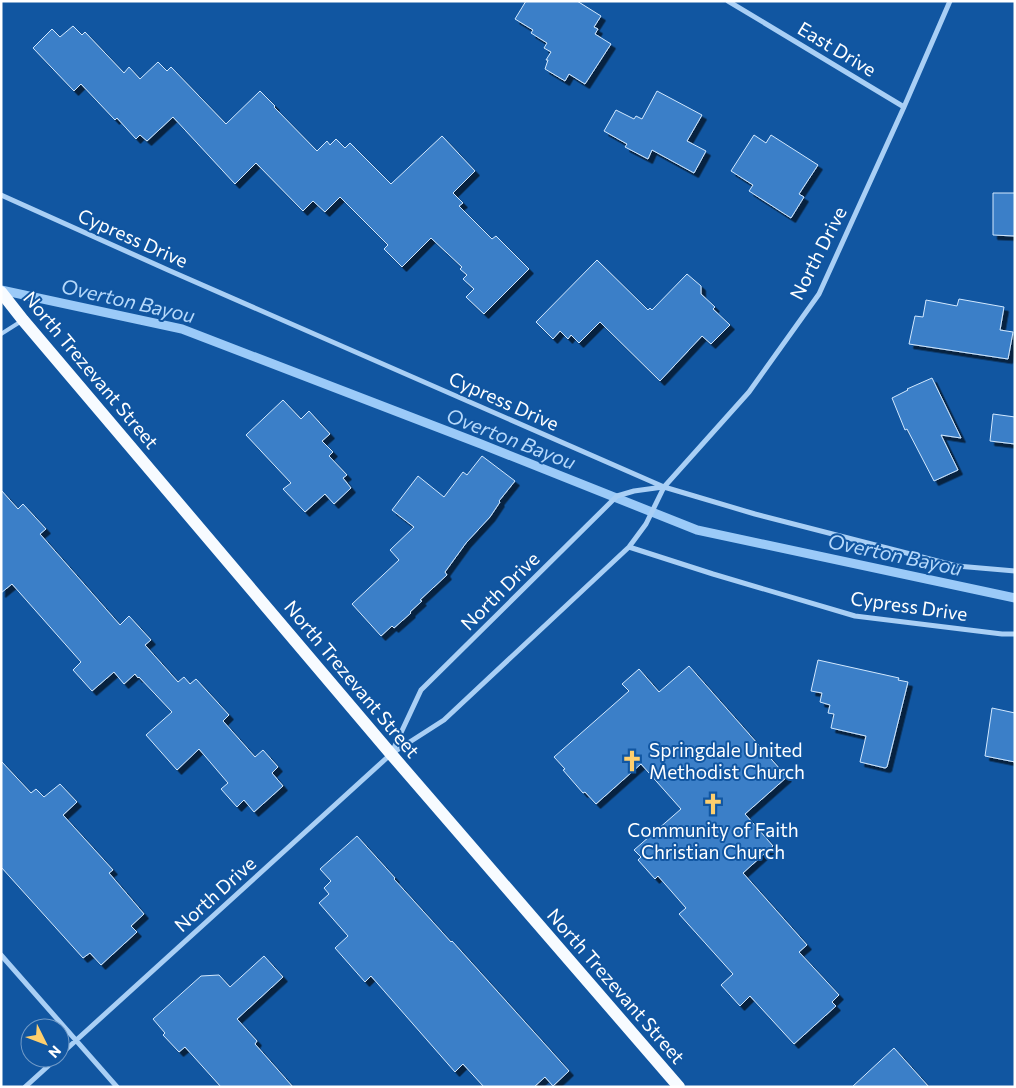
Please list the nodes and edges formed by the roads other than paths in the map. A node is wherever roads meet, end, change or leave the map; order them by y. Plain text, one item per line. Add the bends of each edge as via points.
1 (728, 1) edge
2 (950, 1) edge
3 (904, 107) junction
4 (1, 195) edge
5 (1, 292) edge
6 (24, 320) junction
7 (1, 334) edge
8 (664, 487) junction
9 (629, 547) junction
10 (1015, 571) edge
11 (1015, 634) edge
12 (391, 754) junction
13 (1, 955) edge
14 (76, 1040) junction
15 (70, 1046) edge
16 (46, 1068) edge
17 (25, 1087) edge
18 (117, 1087) edge
19 (679, 1087) edge

1 - 3 street, East Drive
2 - 3 street, North Drive
3 - 8 street, North Drive via 819,294 749,392
4 - 8 street, Cypress Drive
5 - 6 main road, North Trezevant Street
6 - 7 lane
6 - 12 main road, North Trezevant Street
8 - 9 street, North Drive via 646,524
8 - 10 street, Cypress Drive via 754,514 957,566
8 - 12 street, North Drive via 617,496 421,690
9 - 11 street, Cypress Drive via 855,616
9 - 12 street, North Drive via 444,720
12 - 14 street, North Drive
12 - 19 main road, North Trezevant Street
13 - 14 street
14 - 15 street, North Drive
14 - 18 street
16 - 17 street

